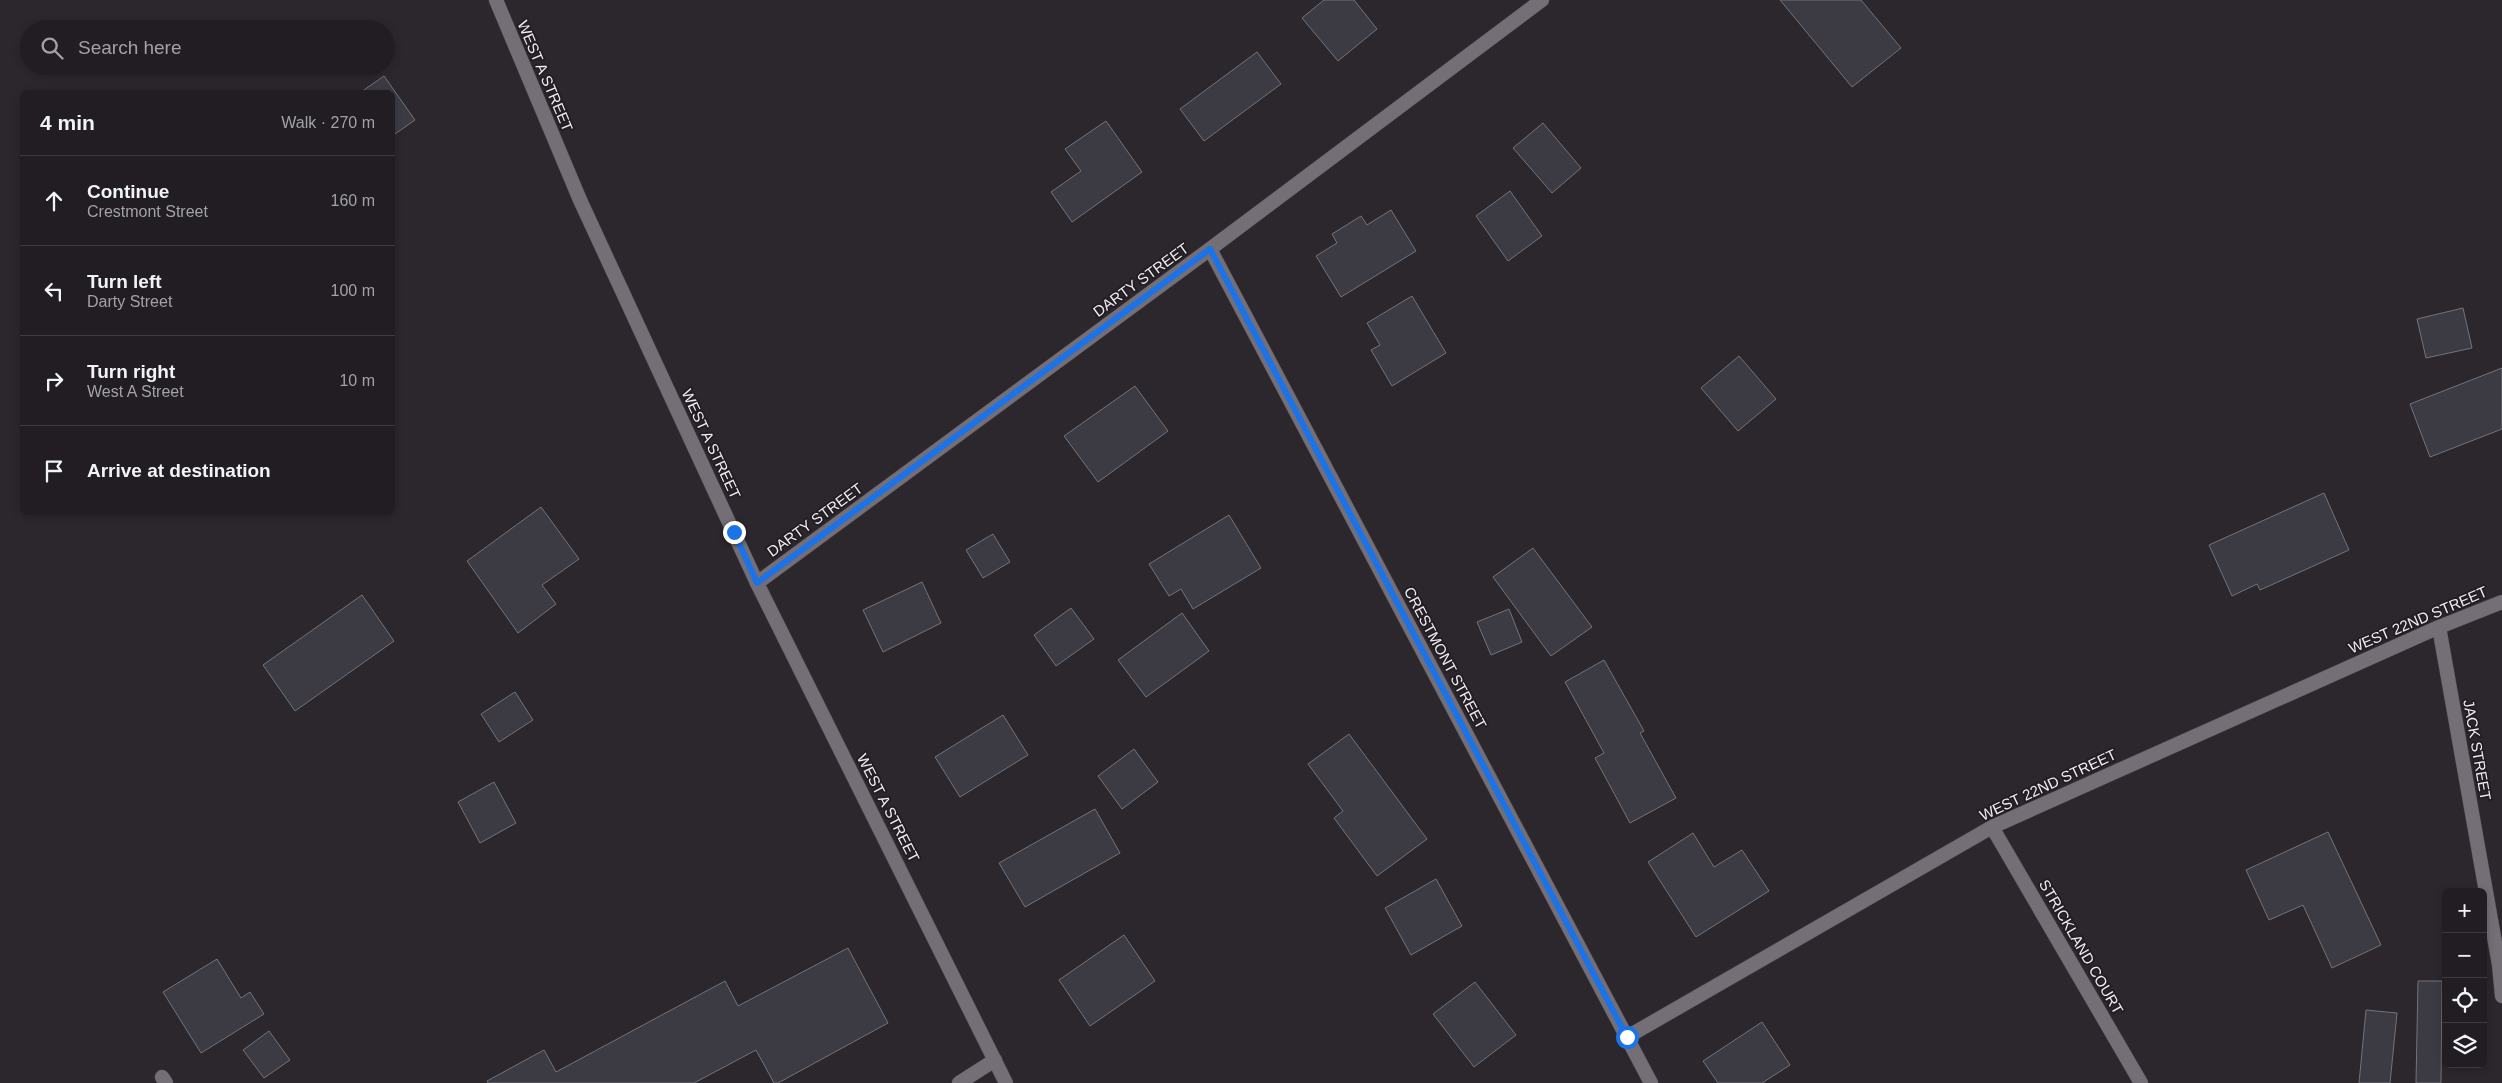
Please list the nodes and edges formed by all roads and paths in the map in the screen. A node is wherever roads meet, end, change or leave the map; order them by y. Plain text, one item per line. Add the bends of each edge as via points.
1 (496, 0) edge
2 (1542, 0) edge
3 (1210, 249) junction
4 (757, 583) junction
5 (2502, 602) edge
6 (2439, 627) junction
7 (1992, 827) junction
8 (2502, 996) edge
9 (1627, 1037) junction
10 (995, 1060) junction
11 (959, 1083) edge
12 (1006, 1083) edge
13 (1651, 1083) edge
14 (2142, 1083) edge

1 - 4 street, WEST A STREET via 580,200
2 - 3 street, DARTY STREET
3 - 4 street, DARTY STREET
3 - 9 street, CRESTMONT STREET
4 - 10 street, WEST A STREET
5 - 6 street, WEST 22ND STREET
6 - 7 street, WEST 22ND STREET
6 - 8 street, JACK STREET
7 - 9 street, WEST 22ND STREET
7 - 14 street, STRICKLAND COURT
9 - 13 street, CRESTMONT STREET
10 - 11 street
10 - 12 street, WEST A STREET

